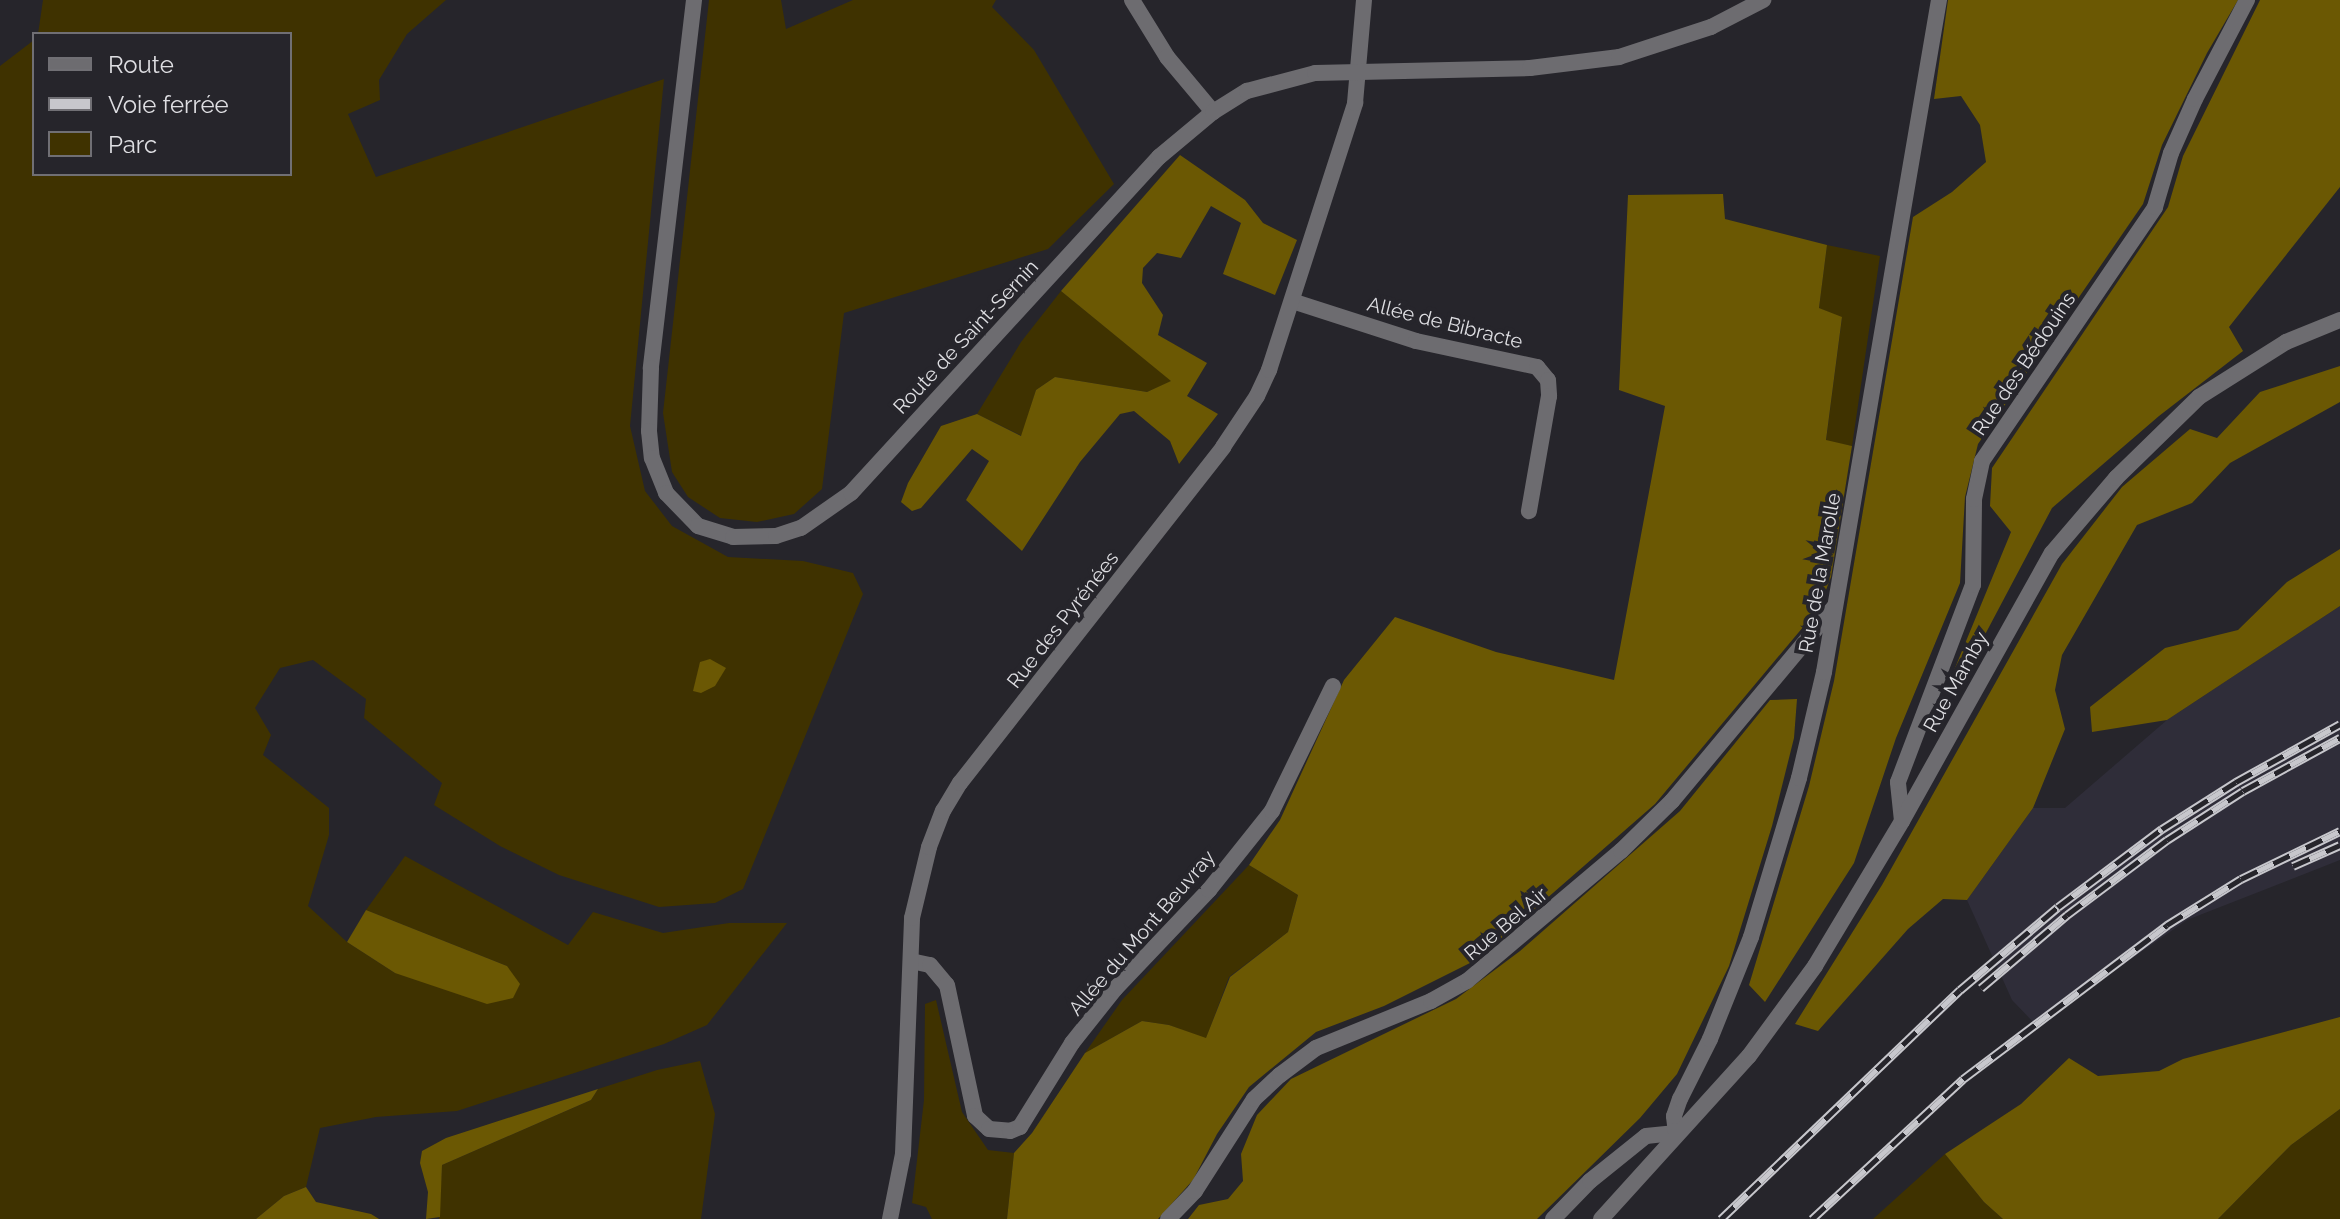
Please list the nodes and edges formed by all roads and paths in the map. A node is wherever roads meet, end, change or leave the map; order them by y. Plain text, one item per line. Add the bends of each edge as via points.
1 (694, 0) edge
2 (1132, 0) edge
3 (1364, 0) edge
4 (1763, 0) edge
5 (1939, 0) edge
6 (2247, 0) edge
7 (1360, 70) junction
8 (1213, 112) junction
9 (1292, 301) junction
10 (2340, 320) edge
11 (1529, 511) dead end
12 (1835, 606) junction
13 (1333, 686) dead end
14 (1902, 821) junction
15 (911, 961) junction
16 (1676, 1133) junction
17 (890, 1219) edge
18 (1168, 1219) edge
19 (1553, 1219) edge
20 (1601, 1219) edge

1 - 8 street, Route de Saint-Sernin via 651,368 649,431 652,458 666,493 698,526 733,537 776,536 801,528 851,493 1159,157
2 - 8 street via 1167,57
3 - 7 street, Rue des Pyrénées
4 - 7 street, Route de Saint-Sernin via 1671,42 1577,64
5 - 12 street, Rue de la Marolle
6 - 14 street, Rue des Bédouins via 2171,153 2155,207 1982,461 1974,499 1973,585 1898,782
7 - 8 street, Route de Saint-Sernin via 1279,80 1247,91
7 - 9 street, Rue des Pyrénées via 1355,103
9 - 11 street, Allée de Bibracte via 1416,341 1537,367 1548,380 1549,396
9 - 15 street, Rue des Pyrénées via 1269,370 1241,423 943,811 919,878
10 - 14 street, Rue Mamby via 2286,342 2199,397 2116,478 2052,553
12 - 16 street, Rue de la Marolle via 1795,793 1751,937 1674,1116
12 - 18 street, Rue Bel Air via 1672,801 1621,851 1467,981 1316,1048 1280,1075 1254,1099 1220,1155
13 - 15 street, Allée du Mont Beuvray via 1272,811 1209,890 1115,989 1072,1043 1020,1127 1000,1132 975,1116 947,985 930,965
14 - 16 street, Rue Mamby via 1782,1013
15 - 17 street, Rue des Pyrénées via 903,1154
16 - 19 street via 1646,1136
16 - 20 street, Rue Mamby

